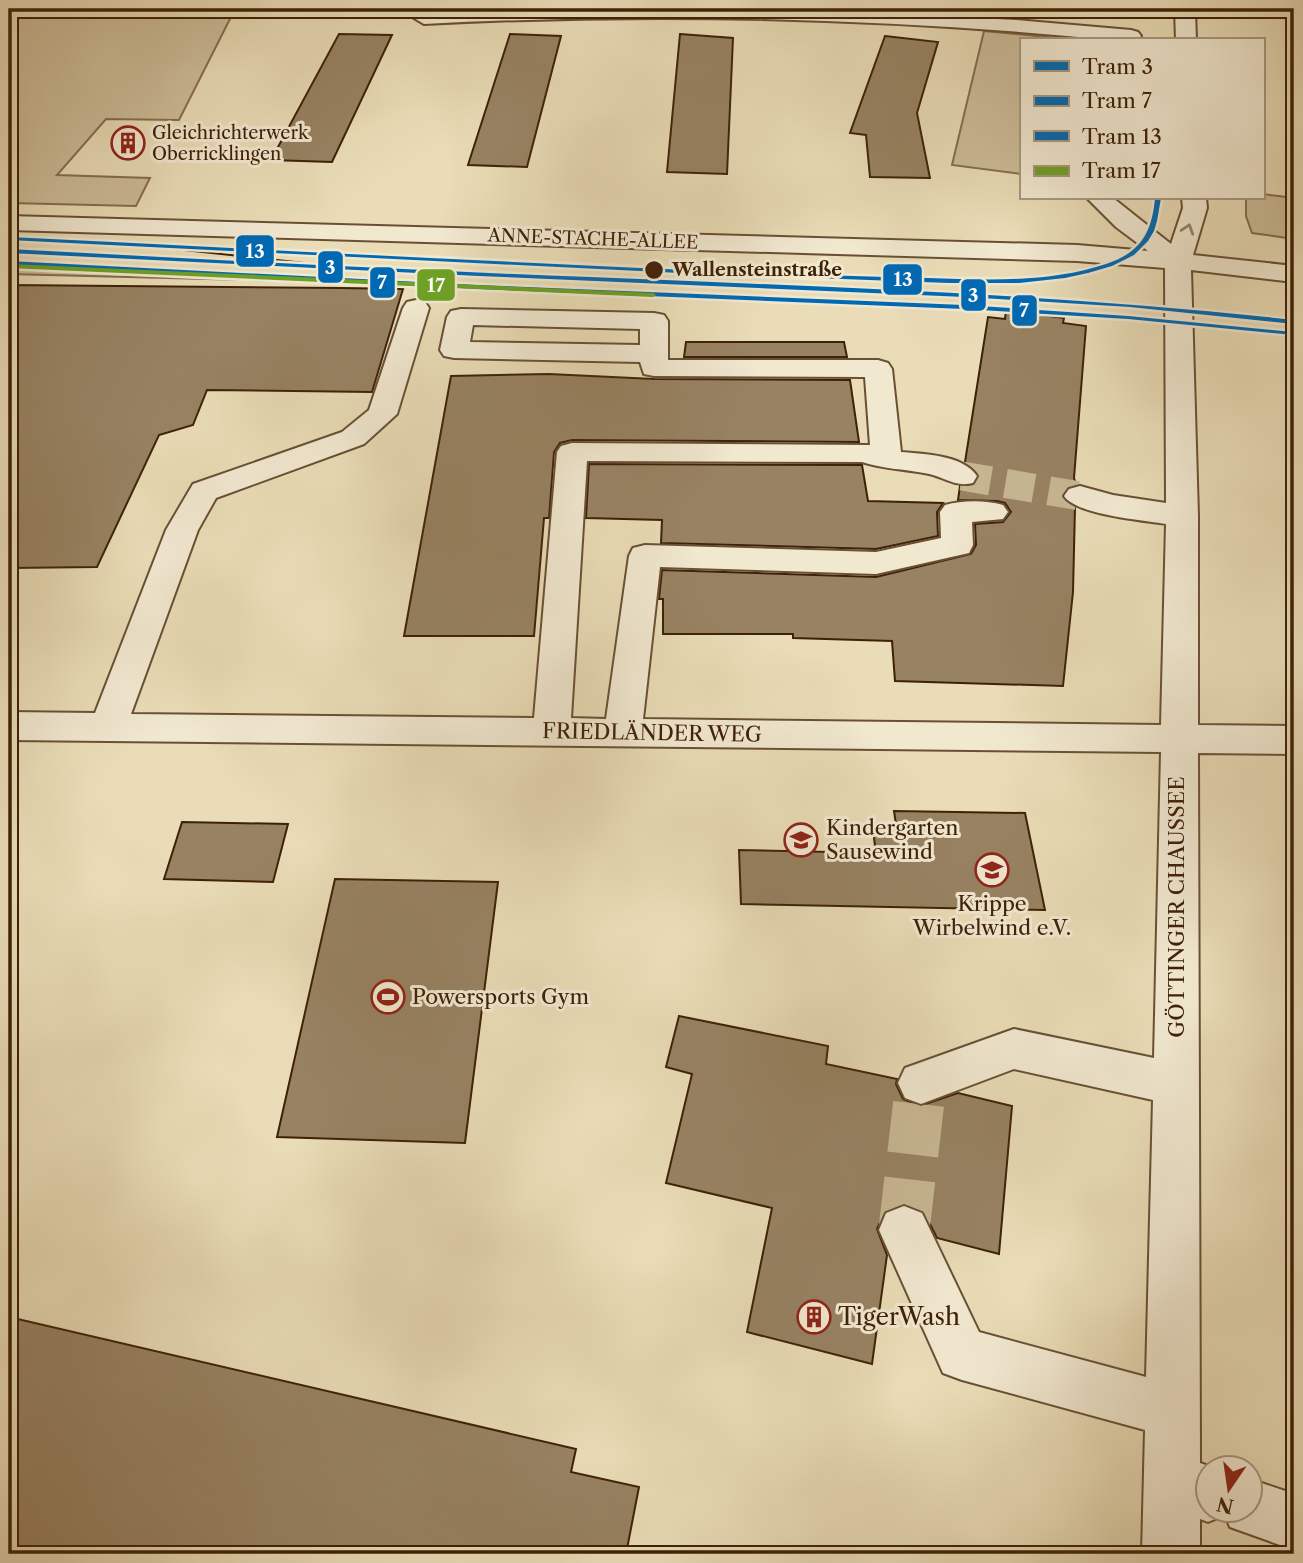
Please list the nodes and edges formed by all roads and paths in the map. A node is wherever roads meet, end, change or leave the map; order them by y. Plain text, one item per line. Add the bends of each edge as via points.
1 (1185, 9) edge
2 (424, 18) dead end
3 (1131, 33) edge
4 (1186, 38) edge
5 (1101, 200) edge
6 (1194, 200) edge
7 (9, 223) edge
8 (1178, 261) junction
9 (1294, 274) edge
10 (416, 308) dead end
11 (655, 354) junction
12 (887, 460) junction
13 (962, 476) tunnel mouth
14 (1080, 496) tunnel mouth
15 (992, 512) dead end
16 (1182, 516) junction
17 (9, 726) edge
18 (108, 727) junction
19 (552, 732) junction
20 (623, 732) junction
21 (1178, 738) junction
22 (1294, 740) edge
23 (921, 1083) dead end
24 (1176, 1084) junction
25 (904, 1230) tunnel mouth
26 (1173, 1412) junction
27 (1190, 1488) edge
28 (1264, 1511) edge
29 (1294, 1521) edge
30 (1171, 1554) edge

1 - 4 street
2 - 3 street via 500,13 801,14
5 - 8 street
8 -> 6 street, GÖTTINGER CHAUSSEE
7 - 8 street, ANNE-STACHE-ALLEE via 1077,253
8 - 9 street
8 - 16 street, GÖTTINGER CHAUSSEE
10 - 18 street via 382,414 353,438 204,491 182,530
11 - 11 street via 601,353 454,350 461,317 654,321
11 - 12 street via 654,369 878,369
12 - 13 street via 933,464
12 - 19 street via 864,453 572,452
14 - 16 street
15 - 20 street via 956,512 957,545 876,564 645,556
16 - 21 street, GÖTTINGER CHAUSSEE
17 - 18 street, FRIEDLÄNDER WEG
18 - 19 street, FRIEDLÄNDER WEG
19 - 20 street, FRIEDLÄNDER WEG
20 - 21 street, FRIEDLÄNDER WEG
21 - 22 street, FRIEDLÄNDER WEG
21 - 24 street, GÖTTINGER CHAUSSEE
23 - 24 street via 1014,1049
24 - 26 street, GÖTTINGER CHAUSSEE
25 - 26 street via 962,1354
26 - 27 street, GÖTTINGER CHAUSSEE
27 - 30 street, GÖTTINGER CHAUSSEE
28 - 29 street

